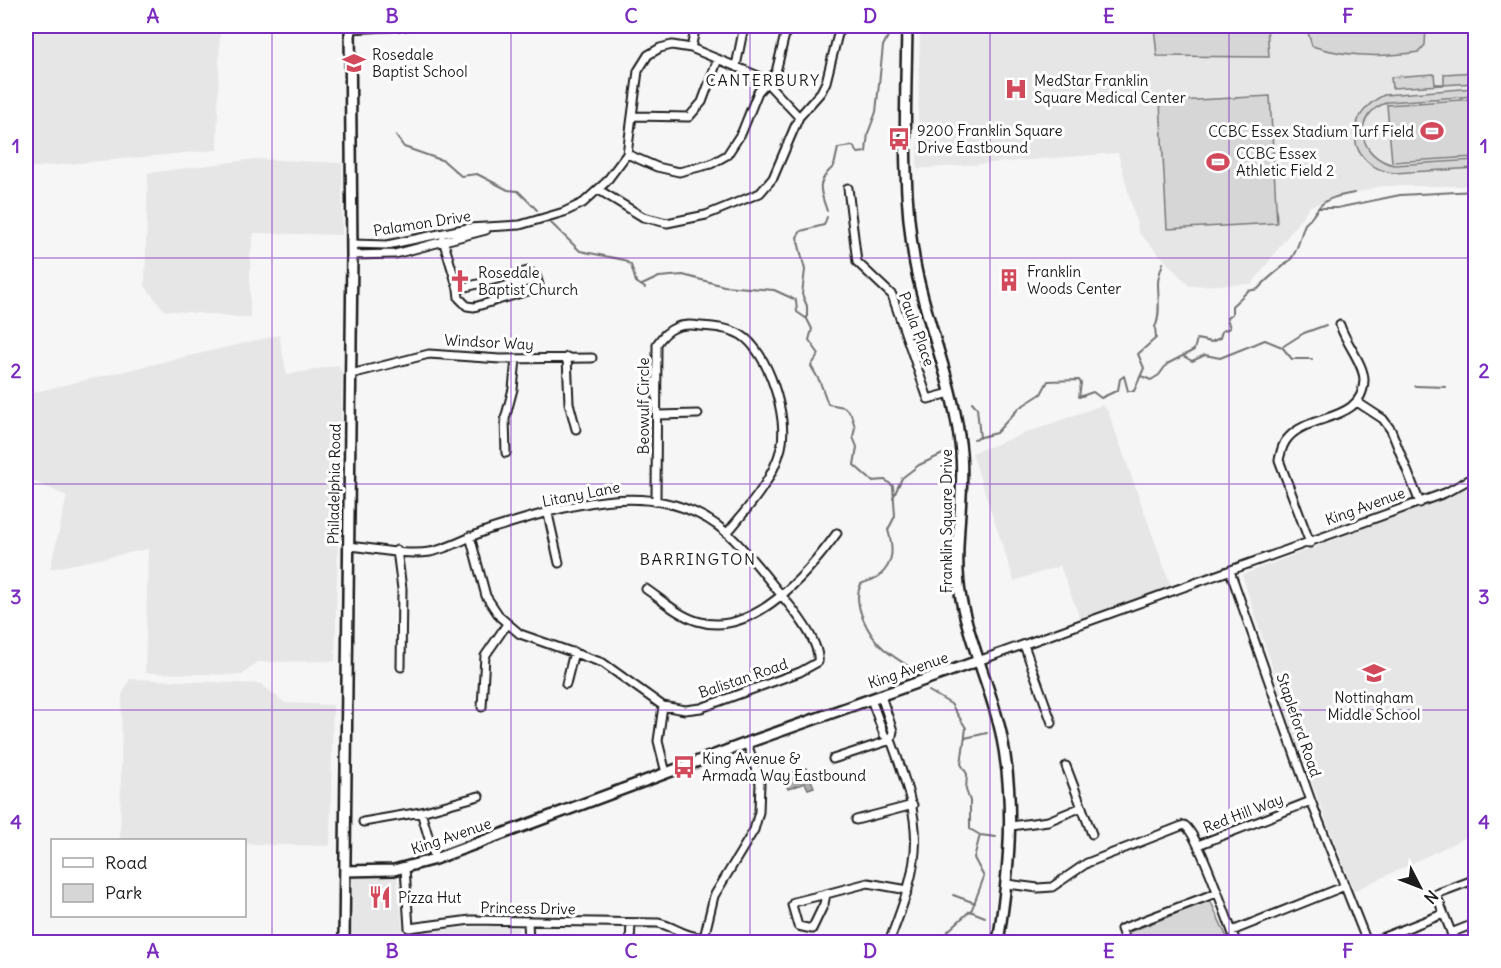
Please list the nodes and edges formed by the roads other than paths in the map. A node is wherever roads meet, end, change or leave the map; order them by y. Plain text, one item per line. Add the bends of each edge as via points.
1 (406, 26) edge
2 (696, 26) edge
3 (744, 26) edge
4 (787, 26) edge
5 (840, 26) edge
6 (907, 26) edge
7 (350, 27) edge
8 (691, 48) junction
9 (718, 59) junction
10 (736, 66) junction
11 (768, 84) junction
12 (633, 116) junction
13 (799, 117) junction
14 (627, 154) junction
15 (848, 188) dead end
16 (599, 190) junction
17 (497, 226) junction
18 (442, 234) junction
19 (444, 243) junction
20 (352, 244) junction
21 (352, 255) junction
22 (458, 289) junction
23 (1340, 325) dead end
24 (567, 357) junction
25 (592, 358) dead end
26 (516, 359) junction
27 (351, 374) junction
28 (950, 393) junction
29 (1357, 402) junction
30 (698, 414) dead end
31 (657, 415) junction
32 (576, 429) dead end
33 (506, 453) dead end
34 (1476, 476) edge
35 (656, 499) junction
36 (1420, 502) junction
37 (548, 513) junction
38 (727, 533) junction
39 (837, 533) dead end
40 (470, 536) junction
41 (1310, 543) junction
42 (348, 546) junction
43 (397, 550) junction
44 (559, 563) dead end
45 (1230, 571) junction
46 (646, 589) dead end
47 (782, 596) junction
48 (507, 624) junction
49 (1024, 645) junction
50 (574, 652) junction
51 (978, 661) junction
52 (818, 662) joint
53 (401, 667) dead end
54 (566, 684) dead end
55 (881, 696) junction
56 (871, 699) junction
57 (663, 706) junction
58 (482, 708) dead end
59 (1052, 723) dead end
60 (891, 740) junction
61 (747, 743) junction
62 (833, 759) dead end
63 (1066, 766) dead end
64 (666, 773) junction
65 (479, 796) dead end
66 (1311, 801) junction
67 (913, 805) junction
68 (1082, 807) junction
69 (421, 812) junction
70 (856, 820) dead end
71 (363, 822) dead end
72 (1011, 826) junction
73 (1092, 834) dead end
74 (1198, 845) junction
75 (435, 860) junction
76 (405, 868) junction
77 (345, 871) junction
78 (1476, 879) edge
79 (1007, 884) junction
80 (1345, 886) junction
81 (908, 890) junction
82 (1216, 893) junction
83 (826, 894) junction
84 (1443, 914) junction
85 (528, 921) junction
86 (631, 923) junction
87 (1476, 923) edge
88 (1232, 931) junction
89 (1451, 933) junction
90 (703, 940) edge
91 (344, 942) edge
92 (529, 942) edge
93 (630, 942) edge
94 (889, 942) edge
95 (998, 942) edge
96 (1126, 942) edge
97 (1236, 942) edge
98 (1369, 942) edge
99 (1455, 942) edge

1 - 7 street
2 - 8 street
3 - 10 street
4 - 11 street via 778,67
5 - 13 street via 826,82
6 - 28 street, Franklin Square Drive via 905,175 909,220 921,292
7 - 20 street, Philadelphia Road
8 - 9 street, Palamon Drive
8 - 12 street, Palamon Drive via 667,46 648,55 638,71
9 - 10 street, Palamon Drive
9 - 12 street via 702,102 688,117
10 - 11 street, Palamon Drive
11 - 13 street, Palamon Drive
11 - 14 street via 756,96 734,147 720,160 687,171 672,171
12 - 14 street, Palamon Drive
13 - 16 street via 770,183 753,196 716,211 675,223 652,221
14 - 16 street, Palamon Drive
15 - 28 street, Paula Place via 857,262 892,295 928,399
16 - 17 street, Palamon Drive via 564,212 520,225
17 - 18 street, Palamon Drive
17 - 19 street, Palamon Drive
18 - 19 street
18 - 20 street, Palamon Drive via 387,245
19 - 21 street, Palamon Drive via 395,254
19 - 22 street
20 - 21 street, Philadelphia Road
21 - 27 street, Philadelphia Road
22 - 22 street via 528,272 536,274 539,285 535,290 474,307 461,301
23 - 29 street via 1362,369 1364,380
24 - 25 street, Windsor Way
24 - 26 street, Windsor Way
24 - 32 street via 569,403
26 - 27 street, Windsor Way via 429,354
26 - 33 street via 505,419
27 - 42 street, Philadelphia Road
28 - 51 street, Franklin Square Drive via 963,471 958,576 966,624
29 - 36 street via 1383,419 1391,430
29 - 41 street via 1346,411 1300,429 1288,437 1283,447 1280,460
30 - 31 street
31 - 35 street, Beowulf Circle
31 - 38 street, Beowulf Circle via 657,344 670,330 688,324 723,328 741,335 759,353 779,405 782,446 764,484
34 - 36 street, King Avenue
35 - 37 street, Litany Lane via 615,498
35 - 38 street, Litany Lane via 698,514
36 - 41 street, King Avenue
37 - 40 street, Litany Lane
37 - 44 street
38 - 47 street, Litany Lane
39 - 47 street via 814,564
40 - 43 street, Litany Lane via 433,552
40 - 48 street via 486,596
41 - 45 street, King Avenue
42 - 43 street, Litany Lane
42 - 77 street, Philadelphia Road
43 - 53 street via 402,589
45 - 49 street, King Avenue
45 - 66 street, Stapleford Road
46 - 47 street via 683,615 707,623 745,616
47 - 52 street, Litany Lane via 811,637
48 - 50 street via 533,640
48 - 58 street via 485,656
49 - 51 street, King Avenue
49 - 59 street
50 - 54 street
50 - 57 street via 611,667
51 - 55 street, King Avenue
51 - 72 street, Franklin Square Drive via 1005,753
52 - 57 street, Balistan Road via 701,708
55 - 56 street, King Avenue
55 - 60 street via 894,731
56 - 60 street via 884,735
56 - 61 street, King Avenue
57 - 64 street via 658,741
60 - 62 street
60 - 67 street
61 - 64 street, King Avenue
61 - 90 street via 760,783 759,812 754,830 714,896
63 - 68 street
64 - 75 street, King Avenue
65 - 69 street
66 - 74 street, Red Hill Way
66 - 80 street, Stapleford Road
67 - 70 street
67 - 81 street via 917,843
68 - 72 street via 1048,821
68 - 73 street
69 - 71 street
69 - 75 street
72 - 79 street, Franklin Square Drive
74 - 79 street via 1190,829 1181,825 1087,863 1052,887
74 - 82 street, Red Hill Way
75 - 76 street, King Avenue
76 - 77 street, King Avenue
76 - 85 street, Princess Drive via 409,928 471,920
77 - 91 street, Philadelphia Road
78 - 84 street via 1436,894
79 - 95 street, Franklin Square Drive
80 - 88 street
80 - 98 street, Stapleford Road
81 - 83 street via 868,883
81 - 94 street
82 - 88 street, Red Hill Way
82 - 96 street via 1121,929
83 - 83 street via 792,905 798,926 812,929
84 - 89 street
84 - 98 street
85 - 86 street, Princess Drive
85 - 92 street
86 - 90 street, Princess Drive via 666,925
86 - 93 street
87 - 89 street
88 - 97 street, Red Hill Way
89 - 99 street

